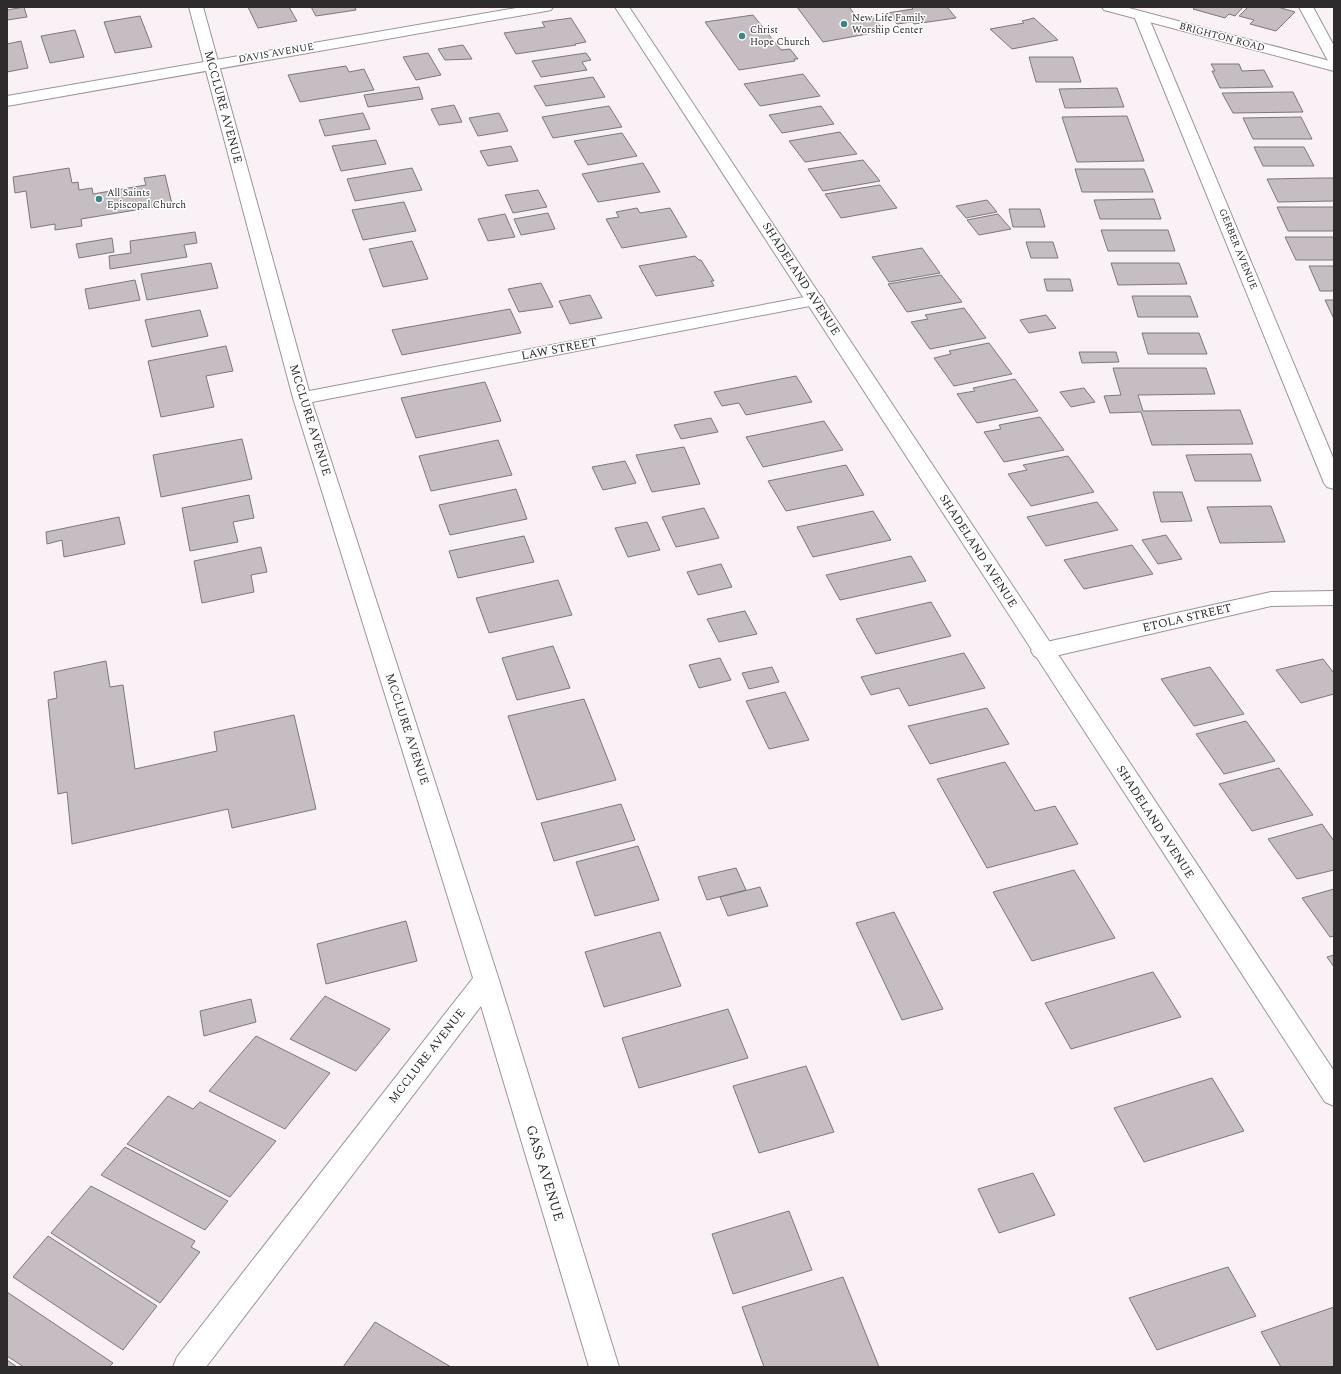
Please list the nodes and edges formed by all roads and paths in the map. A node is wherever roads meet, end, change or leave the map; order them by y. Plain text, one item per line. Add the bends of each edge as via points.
1 (196, 7) edge
2 (546, 7) edge
3 (622, 7) edge
4 (1109, 7) edge
5 (1306, 7) edge
6 (1141, 16) junction
7 (1334, 59) edge
8 (212, 64) junction
9 (1334, 67) edge
10 (7, 101) edge
11 (815, 300) junction
12 (302, 398) junction
13 (1334, 483) edge
14 (1334, 598) edge
15 (1042, 651) junction
16 (486, 980) junction
17 (1334, 1094) edge
18 (188, 1367) edge
19 (604, 1367) edge

1 - 8 street, MCCLURE AVENUE
2 - 8 street, DAVIS AVENUE
3 - 11 street, SHADELAND AVENUE
4 - 6 street, BRIGHTON ROAD
5 - 7 street
6 - 9 street, BRIGHTON ROAD
6 - 13 street, GERBER AVENUE
8 - 10 street, DAVIS AVENUE
8 - 12 street, MCCLURE AVENUE
11 - 12 street, LAW STREET
11 - 15 street, SHADELAND AVENUE
12 - 16 street, MCCLURE AVENUE
14 - 15 street, ETOLA STREET via 1271,599
15 - 17 street, SHADELAND AVENUE
16 - 18 street, MCCLURE AVENUE
16 - 19 street, GASS AVENUE

